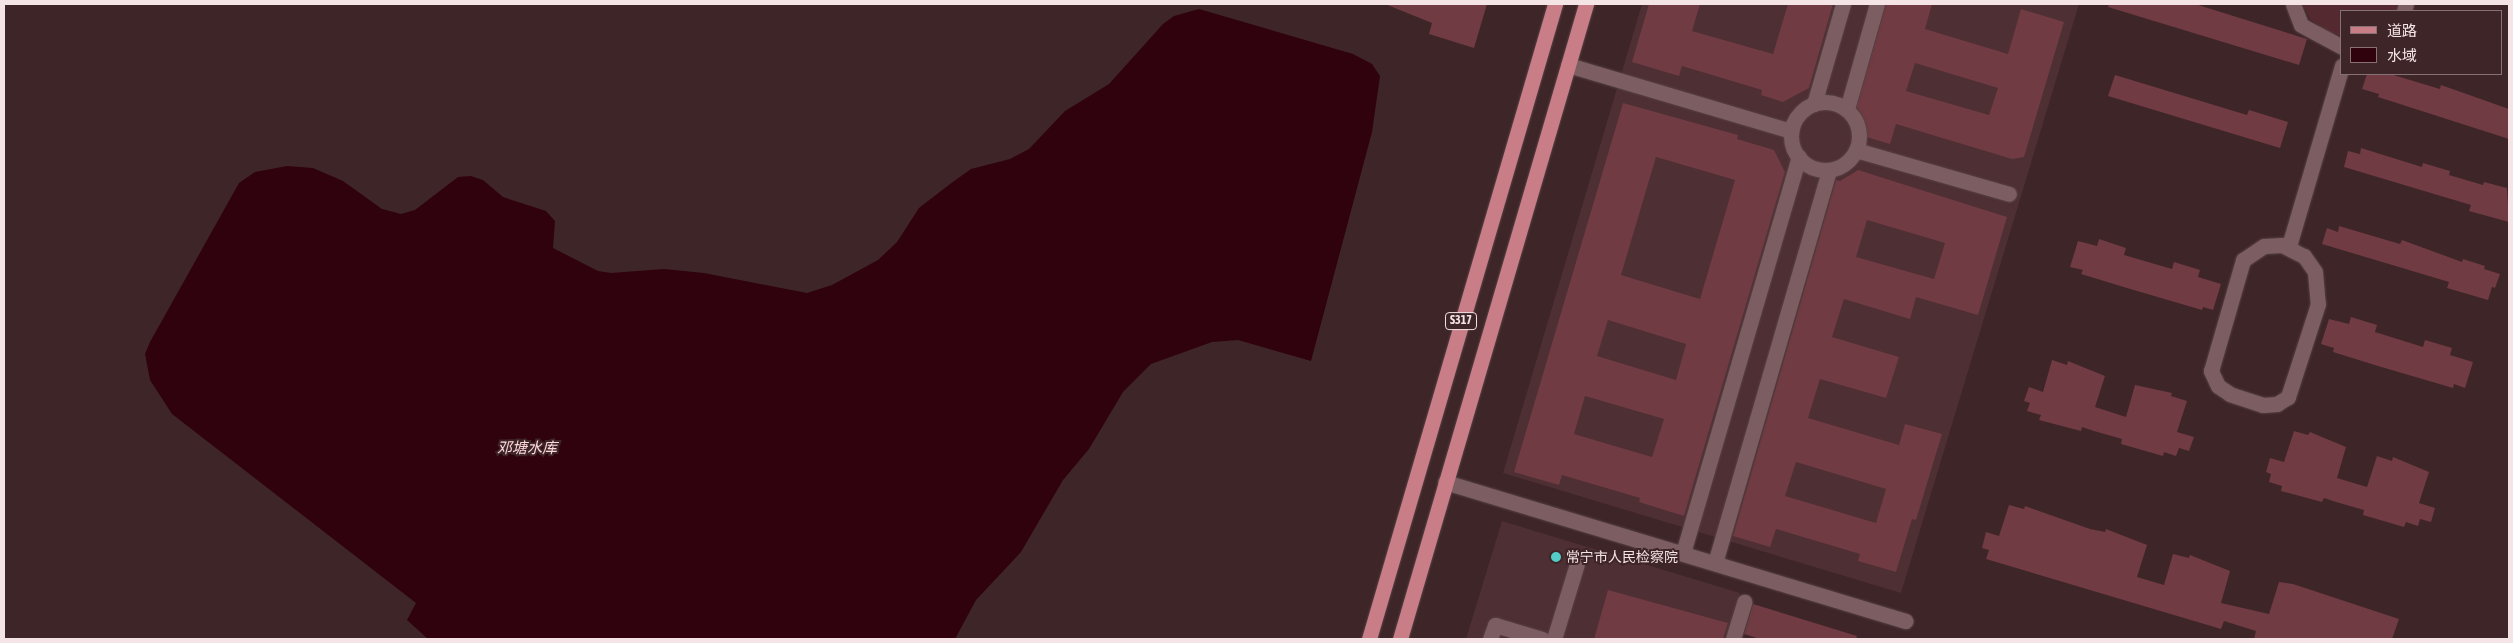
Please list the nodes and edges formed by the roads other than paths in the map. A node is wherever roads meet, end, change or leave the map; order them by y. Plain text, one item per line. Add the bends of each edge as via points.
1 (1555, 4) edge
2 (1586, 4) edge
3 (1843, 4) edge
4 (1877, 4) edge
5 (2293, 4) edge
6 (2340, 46) edge
7 (1568, 65) junction
8 (2340, 73) edge
9 (1814, 104) junction
10 (1846, 109) junction
11 (1791, 130) junction
12 (1856, 150) junction
13 (1798, 157) junction
14 (1829, 170) junction
15 (2009, 194) dead end
16 (2289, 246) junction
17 (1446, 482) junction
18 (1683, 553) junction
19 (1715, 563) junction
20 (1577, 564) dead end
21 (1744, 602) dead end
22 (1906, 620) dead end
23 (1369, 639) edge
24 (1400, 639) edge
25 (1490, 639) edge
26 (1542, 639) edge
27 (1554, 639) edge
28 (1734, 639) edge

1 - 23 main road, S317
2 - 7 main road, S317
3 - 9 street
4 - 10 street
5 - 6 street via 2301,25
7 - 11 street
7 - 17 main road, S317
8 - 16 street
9 - 10 street via 1831,103
9 - 11 street via 1799,114
10 - 12 street via 1857,124
11 - 13 street via 1791,140
12 - 14 street via 1845,164
12 - 15 street
13 - 14 street via 1812,167
13 - 18 street
14 - 19 street
16 - 16 street via 2264,246 2243,260 2211,371 2218,386 2247,402 2277,404 2288,397 2318,304 2315,272 2304,256
17 - 18 street
17 - 24 main road, S317
18 - 19 street
19 - 22 street
20 - 27 street
21 - 28 street
25 - 26 street via 1495,625

